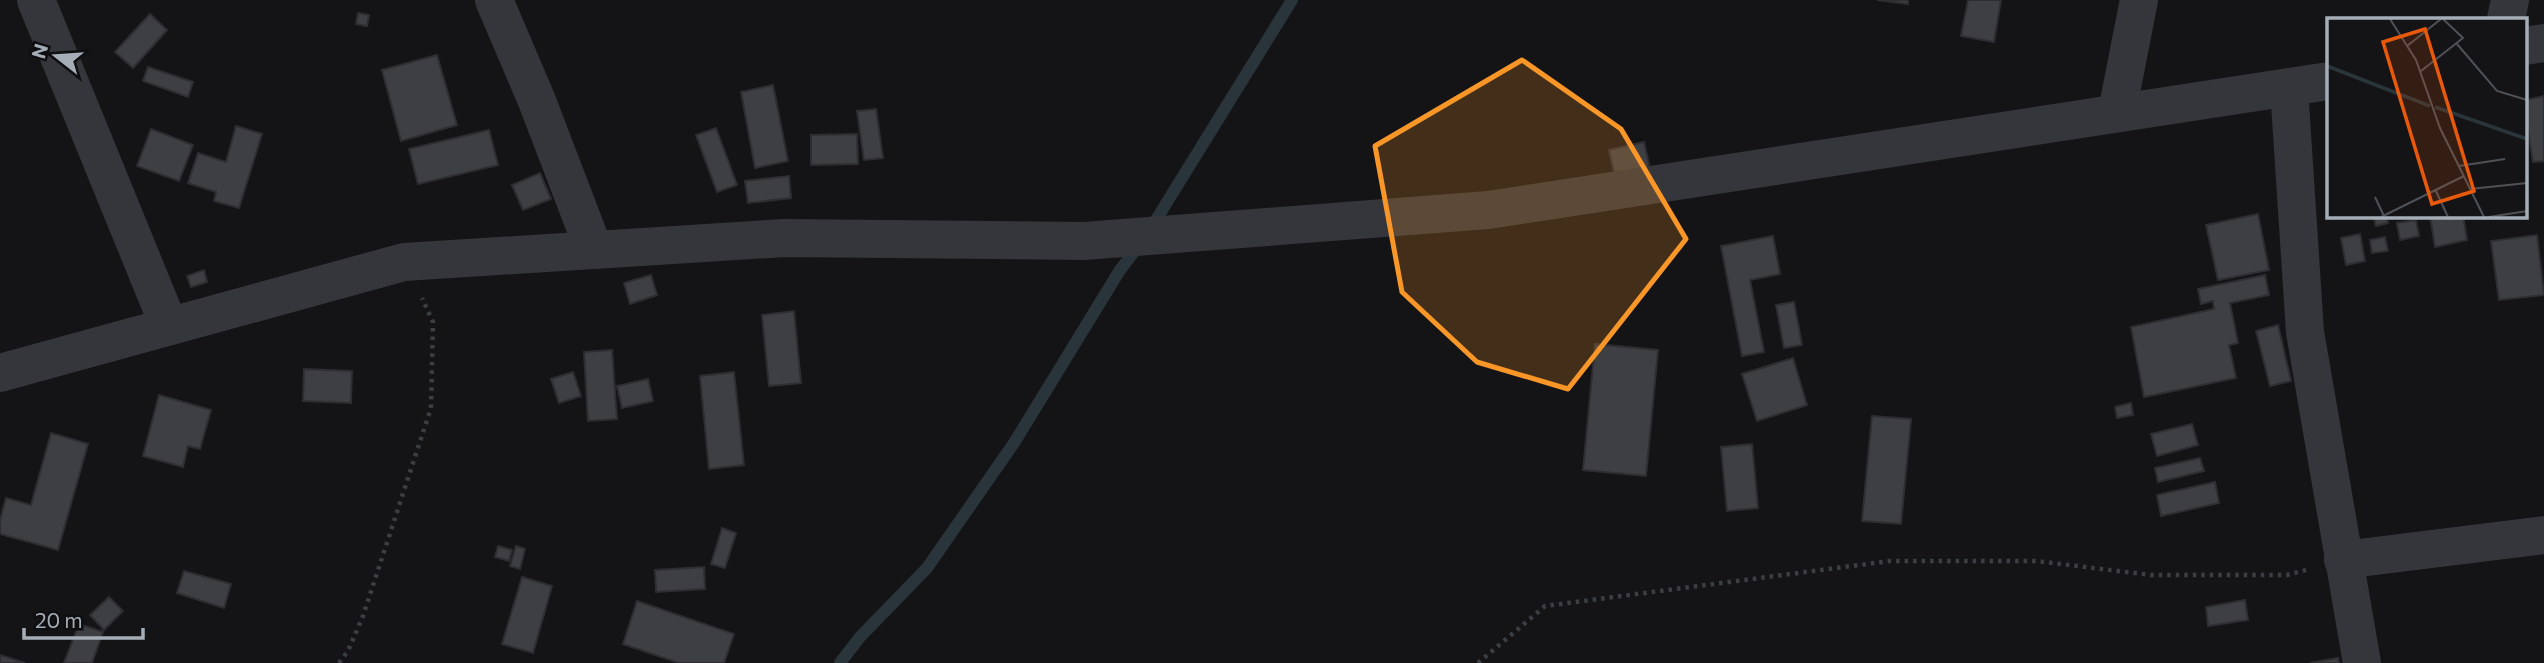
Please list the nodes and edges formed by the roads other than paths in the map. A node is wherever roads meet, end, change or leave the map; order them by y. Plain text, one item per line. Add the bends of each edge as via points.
1 (36, 0) edge
2 (494, 0) edge
3 (2139, 0) edge
4 (2510, 0) edge
5 (2506, 18) edge
6 (2544, 43) edge
7 (2526, 46) edge
8 (2327, 81) edge
9 (2289, 88) junction
10 (2117, 112) junction
11 (594, 250) junction
12 (169, 326) junction
13 (0, 373) edge
14 (2544, 535) edge
15 (2343, 560) junction
16 (2362, 663) edge

1 - 12 street
2 - 11 street
3 - 10 street
4 - 5 street
6 - 7 street
8 - 9 street
9 - 10 street
9 - 15 street via 2305,332
10 - 11 street via 1488,210 1084,241 784,238
11 - 12 street via 404,262
12 - 13 street
14 - 15 street
15 - 16 street

